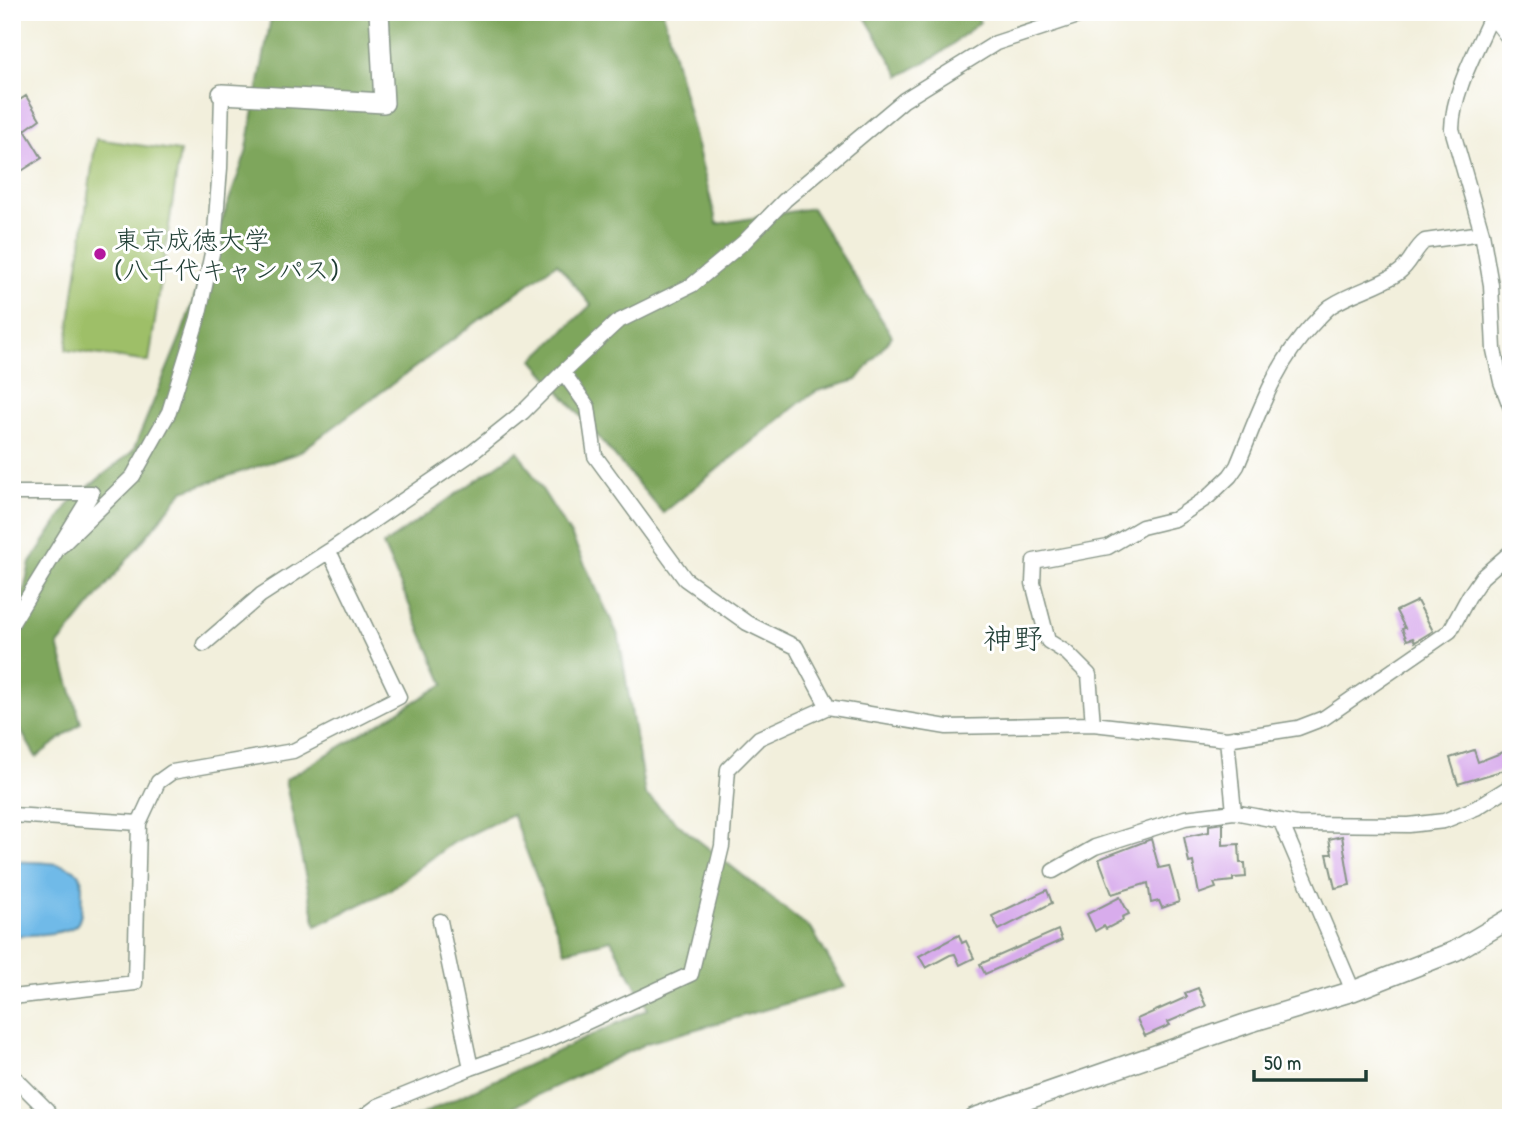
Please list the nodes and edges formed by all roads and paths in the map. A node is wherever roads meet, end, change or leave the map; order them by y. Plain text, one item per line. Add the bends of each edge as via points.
1 (379, 12) edge
2 (1090, 12) edge
3 (1494, 12) edge
4 (1511, 34) edge
5 (222, 94) joint
6 (1482, 233) junction
7 (563, 372) junction
8 (1511, 408) edge
9 (12, 493) edge
10 (61, 546) junction
11 (329, 551) junction
12 (1511, 552) edge
13 (12, 623) edge
14 (204, 644) dead end
15 (828, 707) junction
16 (1093, 724) junction
17 (1227, 738) junction
18 (1511, 786) edge
19 (1234, 812) junction
20 (12, 815) edge
21 (1281, 822) junction
22 (139, 823) junction
23 (1053, 871) dead end
24 (1511, 918) edge
25 (440, 921) dead end
26 (1353, 991) junction
27 (12, 997) edge
28 (471, 1068) junction
29 (12, 1075) edge
30 (47, 1118) edge
31 (362, 1118) edge
32 (974, 1118) edge

1 - 5 street via 384,103
2 - 7 street via 996,43 904,100 692,285 617,322
3 - 4 main road
3 - 6 street via 1452,116
5 - 10 street via 214,244 198,318 169,412 134,476
6 - 8 street via 1491,285 1494,350
6 - 16 street via 1425,241 1398,273 1331,306 1277,371 1237,466 1208,497 1175,519 1142,527 1108,547 1034,561 1033,583 1042,624 1048,640 1089,675
7 - 11 street via 523,412 467,456
7 - 15 street via 588,407 595,456 685,579 747,623 796,647
9 - 10 street via 92,492
10 - 13 street
11 - 14 street via 261,595
11 - 22 street via 399,697 293,751 172,772 158,782
12 - 17 street via 1482,577 1450,631 1324,718 1298,727
15 - 16 street via 947,727
15 - 28 street via 759,738 728,769 722,846 691,974 548,1040
16 - 17 street
17 - 19 street
18 - 21 street via 1444,821 1378,826
19 - 21 street
19 - 23 street via 1185,818 1095,847
20 - 22 street
21 - 26 street
22 - 27 street via 135,983
24 - 26 street via 1455,951
25 - 28 street
26 - 32 street
28 - 31 street via 378,1106
29 - 30 street via 47,1110

